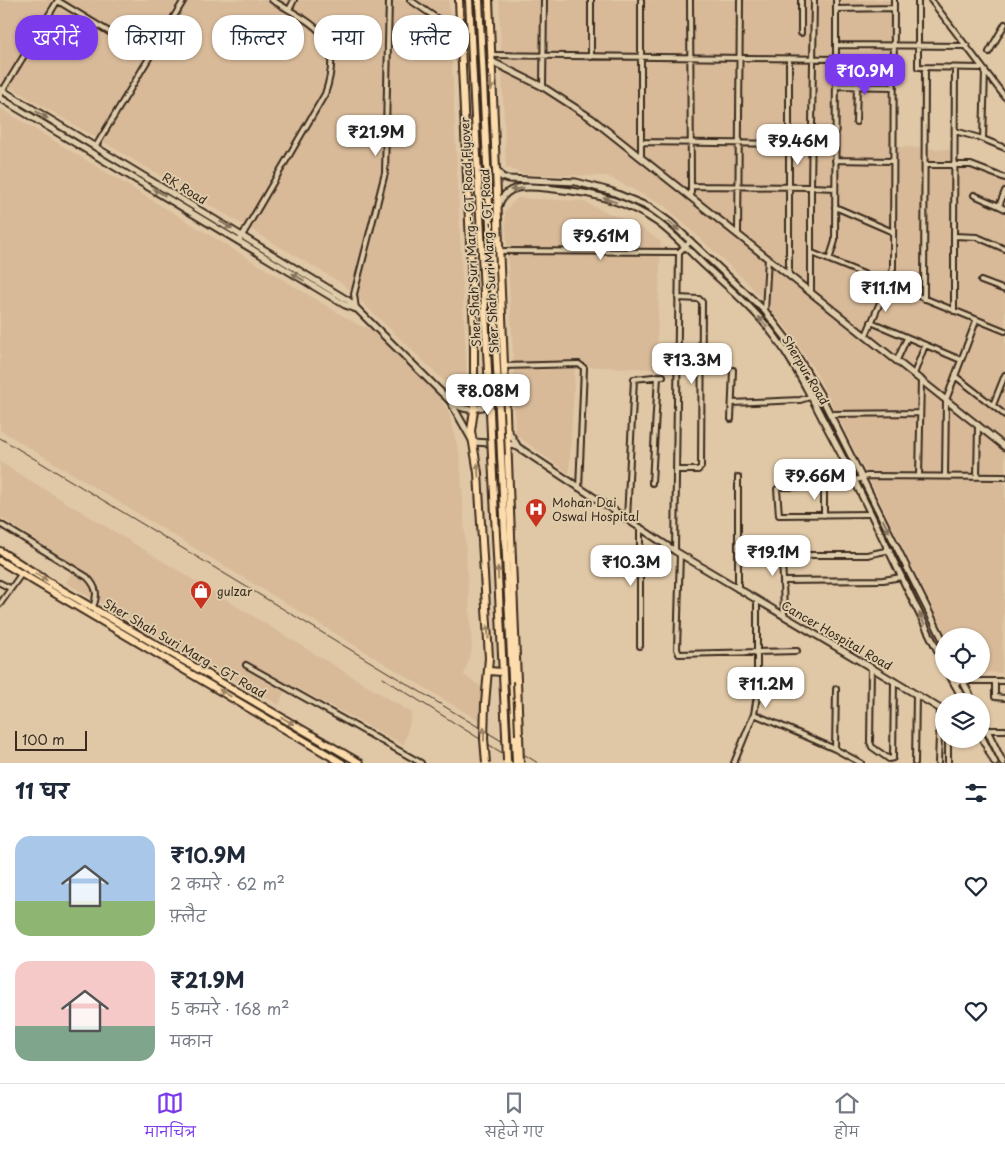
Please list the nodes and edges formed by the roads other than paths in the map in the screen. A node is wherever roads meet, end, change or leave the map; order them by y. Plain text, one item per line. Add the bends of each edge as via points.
1 (58, 0) edge
2 (184, 0) edge
3 (272, 0) edge
4 (294, 0) edge
5 (389, 0) edge
6 (410, 0) edge
7 (459, 0) edge
8 (469, 0) edge
9 (478, 0) edge
10 (489, 0) edge
11 (544, 0) edge
12 (591, 0) edge
13 (642, 0) edge
14 (690, 0) edge
15 (740, 0) edge
16 (801, 0) edge
17 (814, 0) edge
18 (836, 0) edge
19 (894, 0) edge
20 (918, 0) edge
21 (932, 0) edge
22 (894, 8) junction
23 (836, 9) junction
24 (289, 10) junction
25 (175, 15) edge
26 (432, 15) edge
27 (460, 15) edge
28 (1005, 24) edge
29 (108, 30) edge
30 (801, 33) dead end
31 (836, 45) junction
32 (894, 46) junction
33 (918, 46) junction
34 (967, 46) junction
35 (989, 52) dead end
36 (544, 56) junction
37 (591, 57) junction
38 (641, 57) junction
39 (690, 57) junction
40 (491, 58) junction
41 (741, 58) junction
42 (789, 58) junction
43 (813, 59) junction
44 (836, 59) junction
45 (148, 60) edge
46 (462, 60) edge
47 (925, 68) junction
48 (955, 68) junction
49 (984, 70) junction
50 (836, 86) junction
51 (857, 86) junction
52 (894, 86) junction
53 (543, 87) junction
54 (1, 93) edge
55 (1005, 97) edge
56 (856, 122) dead end
57 (955, 131) junction
58 (983, 139) junction
59 (642, 142) junction
60 (691, 143) junction
61 (739, 143) junction
62 (788, 144) junction
63 (96, 146) junction
64 (1005, 148) edge
65 (642, 157) junction
66 (835, 160) junction
67 (893, 161) junction
68 (495, 164) junction
69 (955, 164) junction
70 (925, 165) junction
71 (1005, 178) edge
72 (549, 179) junction
73 (691, 186) junction
74 (549, 188) junction
75 (739, 188) junction
76 (788, 188) junction
77 (811, 188) junction
78 (835, 188) junction
79 (1005, 191) edge
80 (691, 196) junction
81 (974, 196) dead end
82 (999, 206) junction
83 (835, 207) junction
84 (1005, 209) edge
85 (498, 210) junction
86 (893, 232) junction
87 (738, 233) junction
88 (243, 235) junction
89 (954, 236) junction
90 (239, 241) junction
91 (691, 241) junction
92 (685, 247) junction
93 (1005, 249) edge
94 (499, 251) junction
95 (679, 252) junction
96 (812, 253) junction
97 (768, 257) junction
98 (829, 260) junction
99 (789, 273) junction
100 (981, 281) dead end
101 (888, 284) junction
102 (1005, 290) edge
103 (812, 292) junction
104 (678, 298) junction
105 (924, 299) junction
106 (758, 304) junction
107 (356, 309) junction
108 (752, 310) junction
109 (765, 311) junction
110 (954, 311) junction
111 (976, 321) junction
112 (871, 322) junction
113 (1005, 331) edge
114 (866, 334) junction
115 (907, 338) junction
116 (925, 345) junction
117 (897, 360) junction
118 (961, 360) junction
119 (505, 366) junction
120 (732, 370) dead end
121 (914, 374) junction
122 (658, 376) junction
123 (663, 376) dead end
124 (955, 376) junction
125 (1005, 376) edge
126 (921, 379) junction
127 (1003, 384) edge
128 (475, 386) junction
129 (506, 390) junction
130 (820, 394) junction
131 (812, 397) junction
132 (946, 400) junction
133 (450, 401) junction
134 (732, 403) junction
135 (993, 405) junction
136 (474, 410) junction
137 (920, 413) junction
138 (830, 414) junction
139 (1005, 415) edge
140 (508, 416) junction
141 (731, 419) dead end
142 (834, 421) junction
143 (826, 425) junction
144 (978, 425) junction
145 (508, 432) junction
146 (473, 442) junction
147 (508, 444) junction
148 (518, 447) junction
149 (1005, 447) edge
150 (676, 470) junction
151 (919, 476) junction
152 (945, 476) junction
153 (977, 476) junction
154 (738, 477) dead end
155 (1005, 477) edge
156 (862, 478) junction
157 (855, 482) junction
158 (652, 483) dead end
159 (824, 487) junction
160 (579, 488) junction
161 (871, 514) junction
162 (824, 515) junction
163 (627, 519) junction
164 (0, 524) edge
165 (640, 527) junction
166 (890, 550) junction
167 (0, 551) edge
168 (678, 552) junction
169 (0, 561) edge
170 (25, 568) junction
171 (903, 576) junction
172 (18, 578) junction
173 (783, 581) junction
174 (0, 583) edge
175 (10, 588) junction
176 (738, 589) junction
177 (757, 600) junction
178 (0, 604) edge
179 (93, 607) junction
180 (784, 616) junction
181 (937, 628) edge
182 (935, 644) edge
183 (640, 646) dead end
184 (797, 651) dead end
185 (758, 653) junction
186 (246, 666) dead end
187 (514, 666) junction
188 (871, 667) junction
189 (489, 671) junction
190 (502, 672) junction
191 (894, 680) junction
192 (1005, 680) edge
193 (990, 681) edge
194 (994, 681) junction
195 (954, 684) edge
196 (836, 690) dead end
197 (959, 693) edge
198 (916, 694) junction
199 (1005, 698) edge
200 (935, 706) edge
201 (754, 714) junction
202 (990, 730) edge
203 (1005, 730) edge
204 (990, 740) edge
205 (939, 748) edge
206 (948, 748) edge
207 (987, 748) edge
208 (836, 749) junction
209 (886, 757) junction
210 (893, 761) edge
211 (507, 762) edge
212 (342, 763) edge
213 (360, 763) edge
214 (421, 763) edge
215 (486, 763) edge
216 (516, 763) edge
217 (520, 763) edge
218 (734, 763) edge
219 (861, 763) edge
220 (884, 763) edge
221 (915, 763) edge
222 (938, 763) edge
223 (948, 763) edge
224 (995, 763) edge
225 (1003, 763) edge

1 - 29 street
1 - 54 street
2 - 25 street
3 - 24 street
4 - 24 street
5 - 107 street via 384,173 354,294
6 - 26 street
7 - 27 main road, Sher Shah Suri Marg - GT Road
190 -> 8 main road, Sher Shah Suri Marg - GT Road Flyover, bridge
9 - 187 main road, Sher Shah Suri Marg - GT Road Flyover, bridge
10 - 40 main road, Sher Shah Suri Marg - GT Road
11 - 36 street
12 - 37 street
13 - 38 street
14 - 39 street
15 - 41 street
16 - 30 street
17 - 43 street
18 - 23 street
19 - 22 street
20 - 33 street
21 - 34 street
22 - 23 street
22 - 32 street
23 - 31 street
24 - 88 street via 322,33 332,57 330,78 325,94
28 - 35 street
31 - 32 street
31 - 44 street
32 - 33 street
32 - 52 street
33 - 34 street
33 - 47 street via 917,66
34 - 49 street
36 - 37 street
36 - 40 street
36 - 53 street
37 - 38 street
38 - 39 street
38 - 59 street
39 - 41 street
39 - 60 street
40 - 53 street
40 -> 68 main road, Sher Shah Suri Marg - GT Road
41 - 42 street
41 - 61 street
42 - 43 street
42 - 62 street
43 - 44 street
43 - 77 street
44 - 50 street
45 - 63 street
46 - 128 main road, Sher Shah Suri Marg - GT Road
47 - 48 street
47 - 70 street
48 - 49 street
48 - 57 street
49 - 55 street
49 - 58 street
50 - 51 street
50 - 66 street
51 - 52 street
51 - 56 street
52 - 67 street
53 - 65 street
54 -> 63 street, RK Road
90 -> 54 street, RK Road
57 - 58 street
57 - 69 street
58 - 64 street
59 - 60 street
59 - 65 street
60 - 61 street
60 - 73 street
61 - 62 street
61 - 75 street
62 - 76 street
63 -> 88 street, RK Road
65 - 80 street
66 - 67 street
66 - 78 street
67 - 86 street
68 - 72 street, Sherpur Road via 498,173 508,179
68 - 85 main road, Sher Shah Suri Marg - GT Road
69 - 70 street
69 - 71 street via 971,165
69 - 89 street
70 - 105 street
72 - 74 street
72 -> 91 street, Sherpur Road via 593,186 630,198 656,211
73 - 75 street
73 - 80 street
74 -> 85 street, Sherpur Road via 510,189 502,197
92 -> 74 street, Sherpur Road via 655,221 623,205 586,192
75 - 76 street
75 - 87 street
76 - 77 street
76 - 99 street
77 - 78 street
77 - 96 street
78 - 83 street
79 - 82 street
80 - 87 street
81 - 82 street
82 - 84 street
83 - 86 street
83 - 98 street via 835,245
85 - 94 main road, Sher Shah Suri Marg - GT Road
86 - 101 street
87 - 97 street
88 - 90 street
88 - 107 street, RK Road via 349,301
89 - 93 street via 977,237
89 - 110 street
107 -> 90 street, RK Road
91 - 92 street
91 - 106 street, Sherpur Road
92 - 95 street
92 - 108 street, Sherpur Road
94 - 95 street
94 - 119 main road, Sher Shah Suri Marg - GT Road
95 - 104 street
96 - 98 street
96 - 103 street
97 - 99 street
97 - 109 street
98 - 101 street
99 - 103 street
100 - 102 street
101 - 105 street
101 - 112 street
103 - 114 street
104 - 150 street
104 - 150 street via 702,302 702,467 698,470
105 - 110 street
106 - 108 street
106 - 109 street, Sherpur Road
107 - 133 street, RK Road
131 -> 108 street, Sherpur Road via 775,337
109 - 130 street, Sherpur Road via 790,342
110 - 111 street
111 - 113 street
111 - 118 street
112 - 114 street
112 - 115 street
114 - 117 street
115 - 116 street
115 - 117 street
116 - 118 street
116 - 121 street
117 - 121 street
118 - 124 street
119 - 129 main road, Sher Shah Suri Marg - GT Road
119 - 160 street via 579,364 584,368
120 - 134 street
121 - 126 street
122 - 123 street
122 - 158 street
122 - 163 street via 634,379
124 - 132 street
124 - 135 street
125 - 127 street
126 - 132 street
126 - 137 street
127 - 135 street
128 - 129 main road via 480,394 489,398 499,397
128 - 136 main road, Sher Shah Suri Marg - GT Road
129 - 140 main road, Sher Shah Suri Marg - GT Road
130 - 131 street
130 - 138 street, Sherpur Road
131 - 134 street via 793,401
131 - 143 street, Sherpur Road
132 - 144 street
132 - 152 street
133 - 136 street
133 - 146 street
134 - 141 street
135 - 139 street
136 - 140 street via 496,405 504,408
136 - 146 main road, Sher Shah Suri Marg - GT Road
137 - 138 street
137 - 151 street
138 - 142 street, Sherpur Road
140 - 145 main road, Sher Shah Suri Marg - GT Road
142 - 143 street
142 - 156 street, Sherpur Road
143 - 157 street, Sherpur Road
144 - 149 street
144 - 153 street
145 - 147 main road, Sher Shah Suri Marg - GT Road
145 - 148 street
146 - 147 street
189 -> 146 main road, Sher Shah Suri Marg - GT Road via 478,473
147 - 148 street
147 - 187 main road, Sher Shah Suri Marg - GT Road
148 - 160 street, Cancer Hospital Road
150 - 168 street
151 - 152 street
151 - 156 street
152 - 153 street
153 - 155 street
154 - 176 street
156 - 157 street
156 -> 181 street, Sherpur Road
157 - 159 street
157 - 161 street, Sherpur Road
159 - 162 street
159 - 162 street via 781,487 776,491 779,515
160 - 163 street, Cancer Hospital Road
161 - 162 street
161 - 166 street, Sherpur Road
163 - 165 street, Cancer Hospital Road
164 - 179 street via 87,577 96,590
165 - 168 street, Cancer Hospital Road
165 - 183 street
166 - 171 street, Sherpur Road
166 - 173 street via 867,555 785,555 782,559
167 - 170 main road, Sher Shah Suri Marg - GT Road
168 - 176 street, Cancer Hospital Road
168 - 185 street via 679,654
169 - 172 main road, Sher Shah Suri Marg - GT Road
170 - 172 street
170 -> 179 main road, Sher Shah Suri Marg - GT Road
171 - 173 street via 877,580
182 -> 171 street, Sherpur Road
172 - 175 street
212 -> 172 main road, Sher Shah Suri Marg - GT Road
173 - 180 street
174 - 175 street
175 - 178 street
176 - 177 street, Cancer Hospital Road
177 - 180 street, Cancer Hospital Road
177 - 185 street
179 -> 213 main road, Sher Shah Suri Marg - GT Road
180 - 188 street, Cancer Hospital Road
184 - 185 street
185 - 201 street
186 - 214 street
187 - 216 main road, Sher Shah Suri Marg - GT Road Flyover, bridge
187 - 217 main road, bridge
188 - 191 street, Cancer Hospital Road
188 - 209 street via 870,742
189 - 190 main road
215 -> 189 main road, Sher Shah Suri Marg - GT Road, bridge via 484,725
190 - 211 main road, Sher Shah Suri Marg - GT Road Flyover, bridge
191 - 198 street, Cancer Hospital Road
191 - 210 street
192 - 194 street
193 - 194 street
194 - 199 street via 995,697
195 - 197 street
196 - 208 street
198 - 200 street, Cancer Hospital Road
198 - 221 street
201 - 208 street
201 - 218 street
202 - 203 street
204 - 225 street
205 - 222 street
206 - 223 street
207 - 224 street
208 - 219 street
209 - 210 street
209 - 220 street

